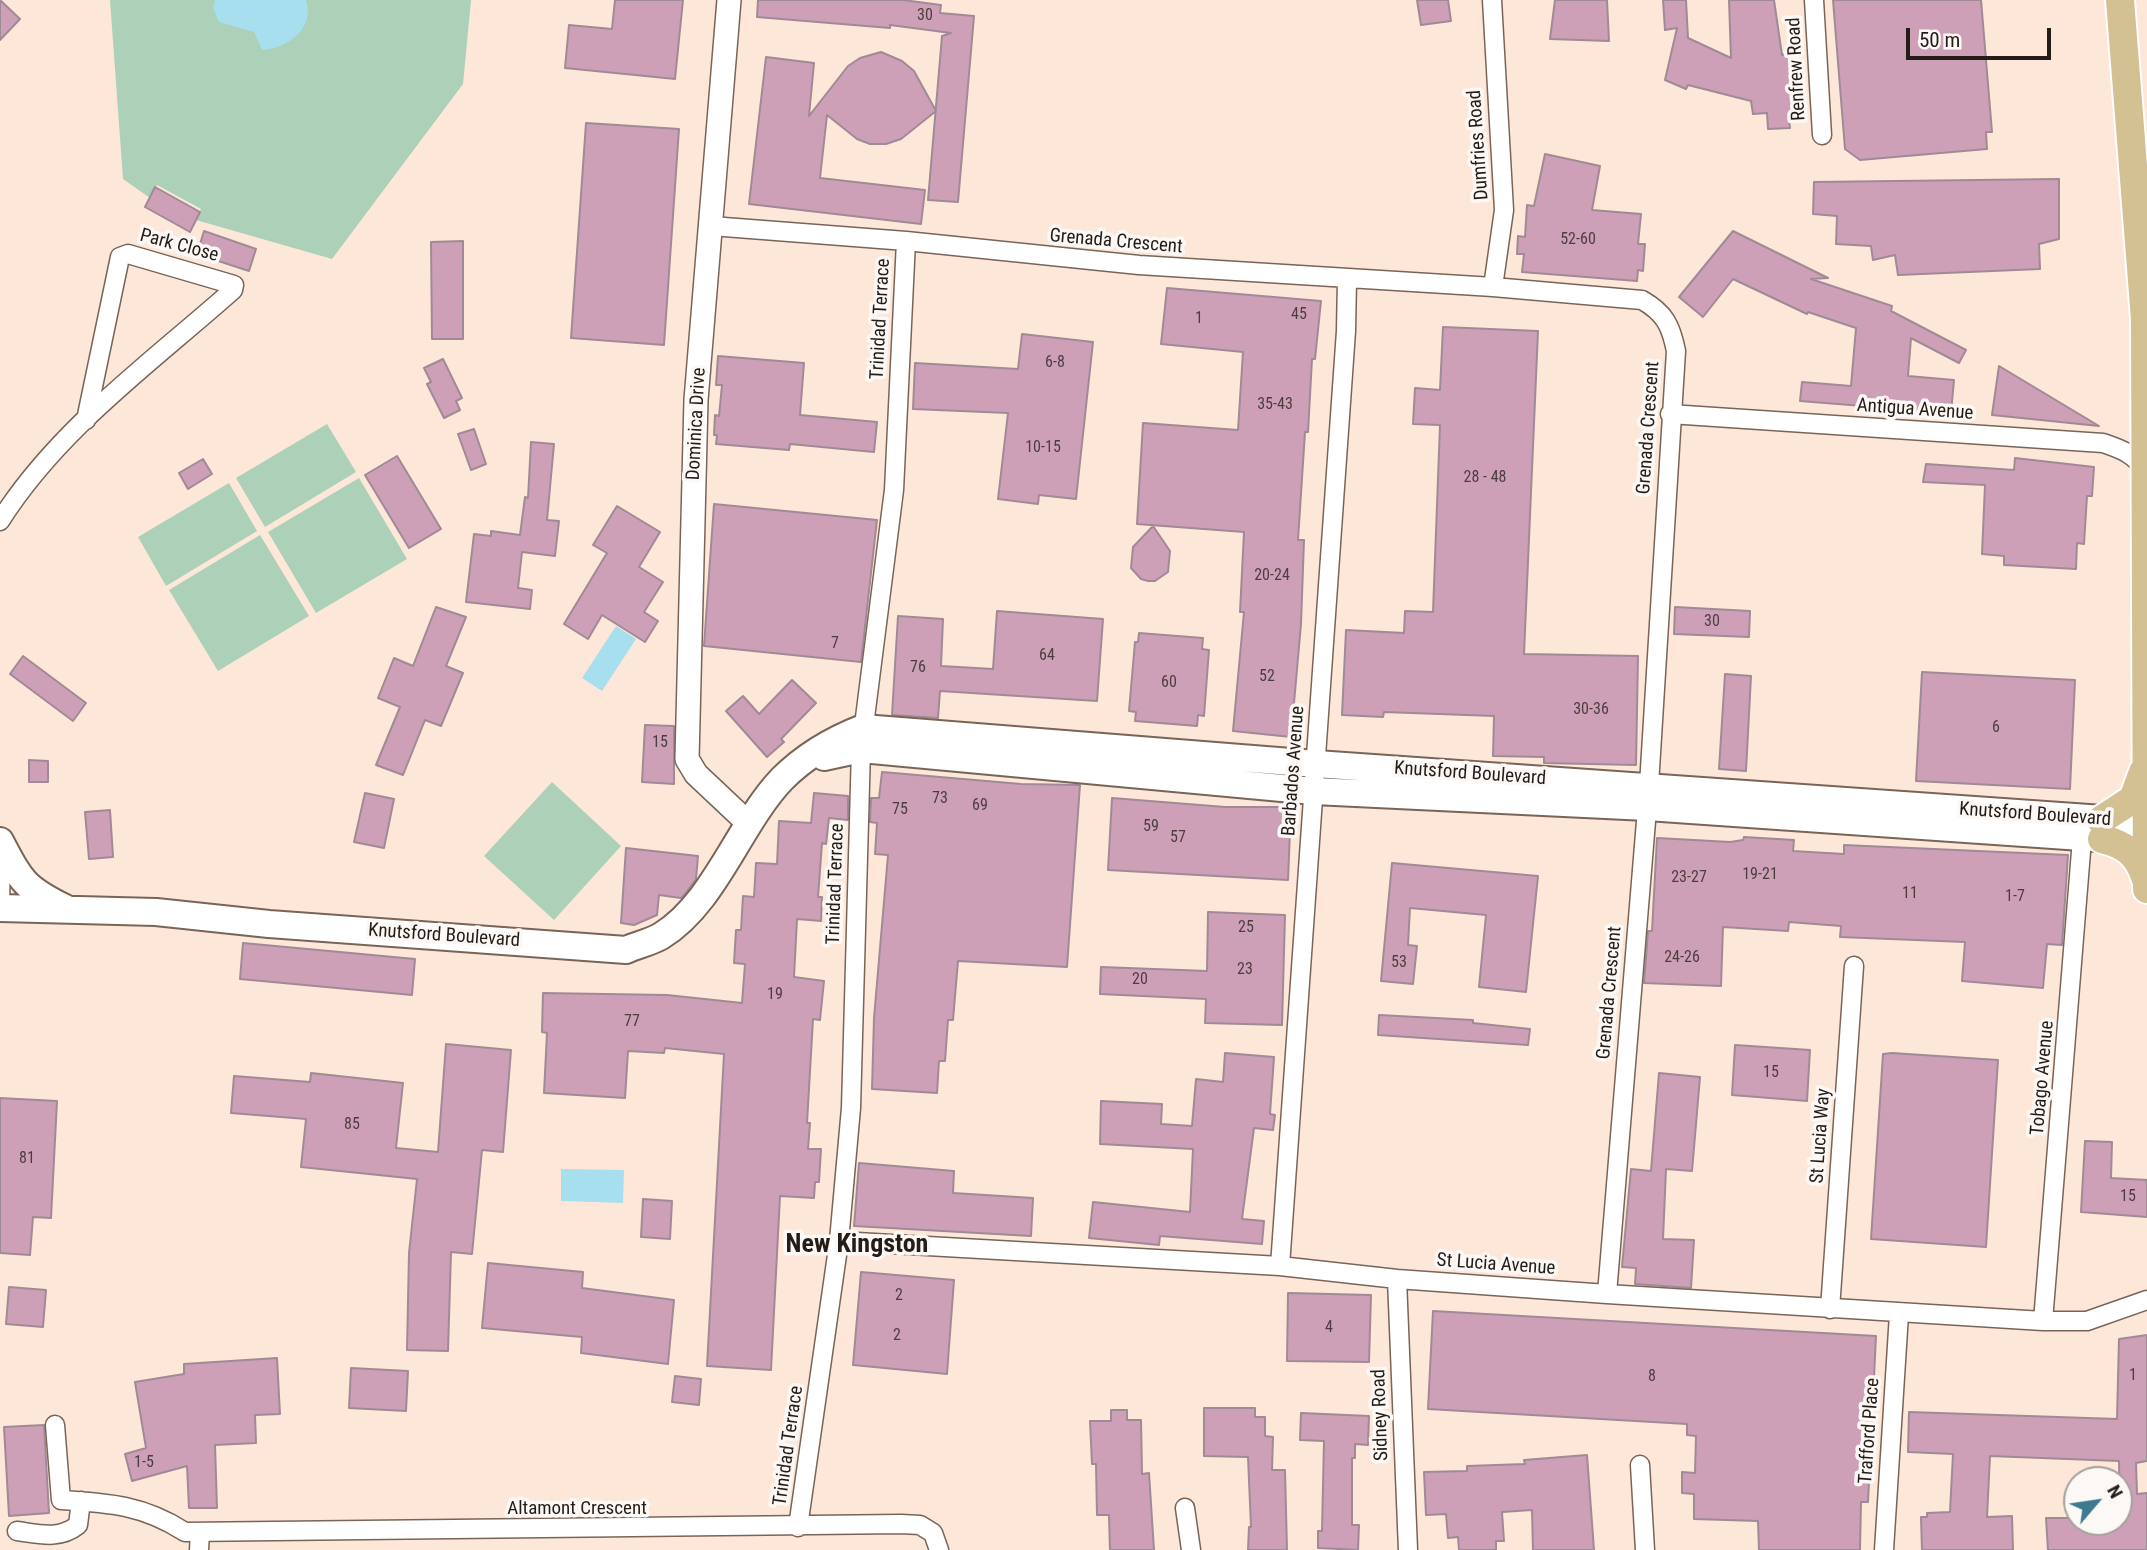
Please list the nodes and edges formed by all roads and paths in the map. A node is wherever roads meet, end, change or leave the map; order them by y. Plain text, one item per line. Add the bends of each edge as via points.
1 (729, 0) edge
2 (1492, 0) edge
3 (1814, 0) edge
4 (2120, 0) edge
5 (1822, 135) dead end
6 (711, 226) junction
7 (906, 241) junction
8 (1347, 279) junction
9 (1493, 287) junction
10 (2146, 318) edge
11 (1670, 414) junction
12 (86, 420) junction
13 (2146, 471) edge
14 (0, 521) edge
15 (862, 738) junction
16 (2147, 749) edge
17 (1316, 764) junction
18 (1314, 791) junction
19 (1648, 796) junction
20 (748, 823) junction
21 (2146, 831) edge
22 (2095, 833) junction
23 (0, 842) edge
24 (2147, 888) edge
25 (0, 908) edge
26 (72, 911) junction
27 (1854, 966) dead end
28 (839, 1241) junction
29 (1280, 1266) junction
30 (1397, 1279) junction
31 (1607, 1294) junction
32 (2147, 1300) edge
33 (1830, 1309) junction
34 (1899, 1314) junction
35 (2043, 1321) junction
36 (55, 1425) dead end
37 (1640, 1465) dead end
38 (81, 1501) junction
39 (1185, 1508) dead end
40 (798, 1527) junction
41 (17, 1531) dead end
42 (199, 1541) edge
43 (939, 1550) edge
44 (1191, 1550) edge
45 (1408, 1550) edge
46 (1645, 1550) edge
47 (1884, 1550) edge

1 - 6 street, Dominica Drive
2 - 9 street, Dumfries Road via 1504,210
3 - 5 street, Renfrew Road
4 - 10 main road
6 - 7 street, Grenada Crescent
6 - 20 street, Dominica Drive via 696,400 687,759 696,774
7 - 8 street, Grenada Crescent via 1139,265
7 - 15 street, Trinidad Terrace via 893,502
8 - 9 street, Grenada Crescent
8 - 17 street, Barbados Avenue
9 - 11 street, Grenada Crescent via 1642,300 1658,309 1671,326 1676,351
10 - 13 main road
11 - 13 street, Antigua Avenue via 2102,443 2123,450
11 - 19 street, Grenada Crescent
12 - 12 street, Park Close via 233,290 234,285 128,254 120,257
12 - 14 street, Park Close via 18,493
13 - 16 main road
15 - 17 main road, Knutsford Boulevard
15 - 18 main road, Knutsford Boulevard
15 - 20 main road, Knutsford Boulevard via 818,748 782,779
15 - 28 street, Trinidad Terrace via 851,1108
16 - 21 main road
16 - 22 main road via 2133,799
17 - 18 street, Barbados Avenue
17 - 19 main road, Knutsford Boulevard
18 - 19 main road, Knutsford Boulevard
18 - 29 street, Barbados Avenue
19 - 22 main road, Knutsford Boulevard
19 - 31 street, Grenada Crescent
20 - 26 main road, Knutsford Boulevard via 697,904 662,936 626,950 156,912
21 - 22 main road, Knutsford Boulevard
21 - 24 main road
22 - 24 main road via 2126,847 2136,857
22 - 35 street, Tobago Avenue
23 - 25 street
23 - 26 main road via 20,879 36,893
25 - 26 main road, Knutsford Boulevard
27 - 33 street, St Lucia Way
28 - 29 street, St Lucia Avenue
28 - 40 street, Trinidad Terrace
29 - 30 street, St Lucia Avenue
30 - 31 street, St Lucia Avenue
30 - 45 street, Sidney Road
31 - 33 street, St Lucia Avenue
32 - 35 street, St Lucia Avenue via 2087,1321
33 - 34 street, St Lucia Avenue
34 - 35 street, St Lucia Avenue
34 - 47 street, Trafford Place
36 - 38 street via 61,1500
37 - 46 street
38 - 41 street via 78,1525 68,1534
38 - 42 street, Altamont Crescent via 132,1506 159,1515
39 - 44 street
40 - 42 street, Altamont Crescent
40 - 43 street, Altamont Crescent via 920,1525 933,1532

